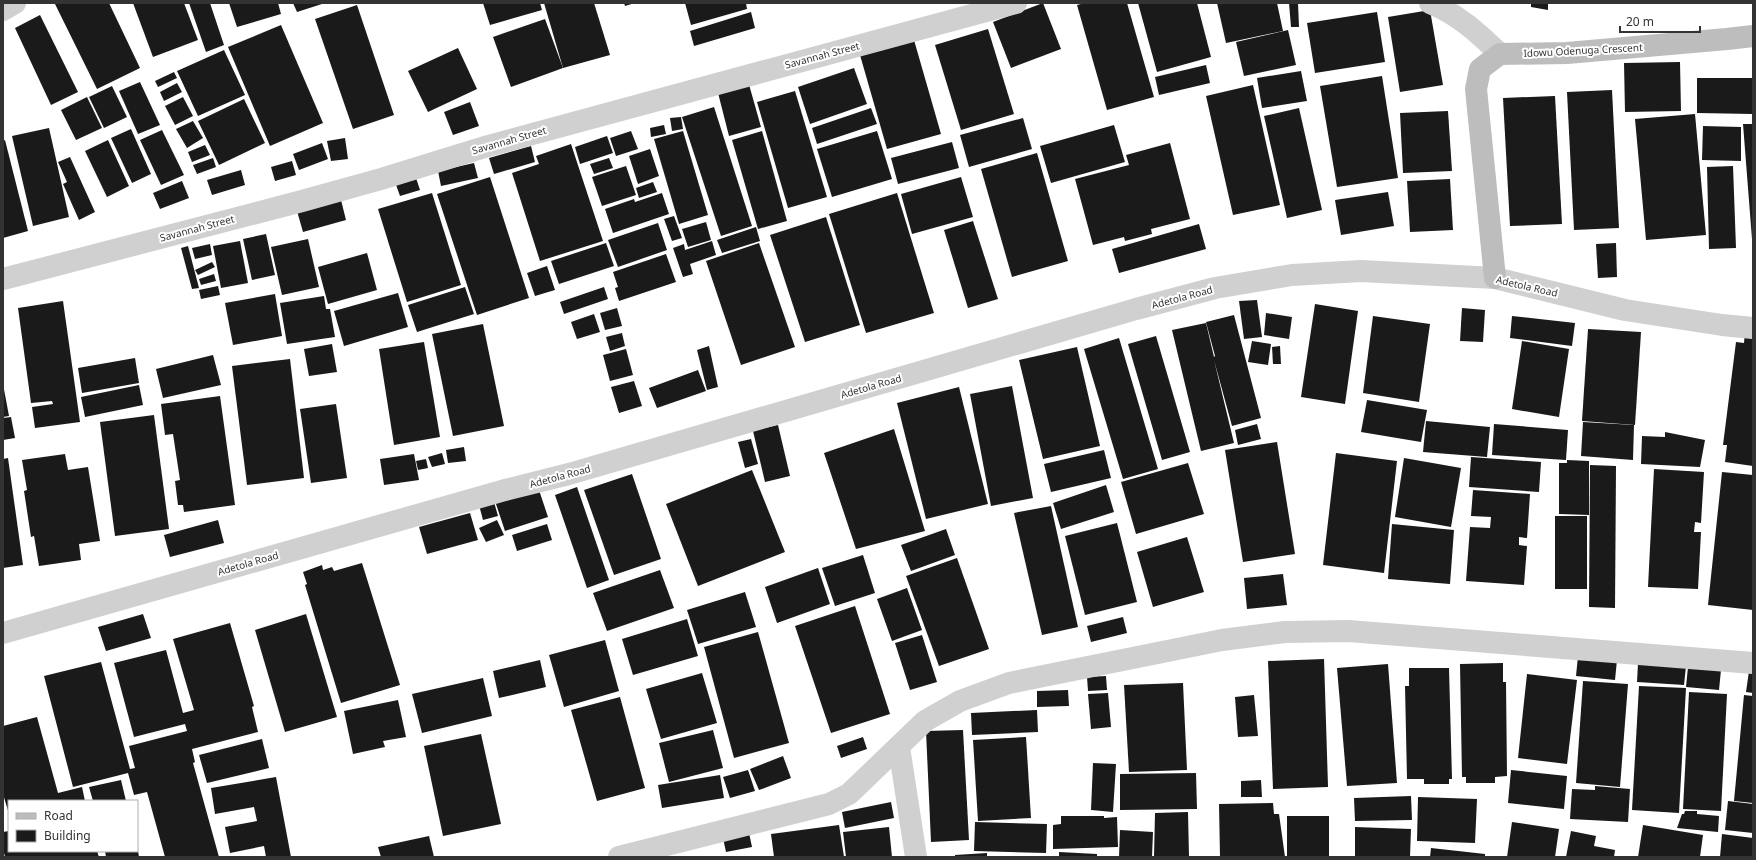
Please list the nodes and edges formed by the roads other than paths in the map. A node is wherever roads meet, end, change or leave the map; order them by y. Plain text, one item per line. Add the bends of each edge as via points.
1 (15, 3) edge
2 (1016, 3) edge
3 (1430, 3) edge
4 (3, 10) edge
5 (1753, 36) edge
6 (1500, 54) junction
7 (3, 278) edge
8 (1495, 278) junction
9 (1753, 328) edge
10 (3, 633) edge
11 (1753, 663) edge
12 (899, 747) junction
13 (619, 857) edge
14 (916, 857) edge

1 - 4 street
2 - 7 street, Savannah Street via 488,146 302,201
3 - 6 street via 1473,28
5 - 6 street, Idowu Odenuga Crescent via 1567,53
6 - 8 street via 1480,70 1476,89
8 - 9 street, Adetola Road via 1626,310
8 - 10 street, Adetola Road via 1361,271 1292,275 1215,288 576,472 504,490
11 - 12 street via 1348,631 1285,632 1222,640 1009,683 960,701 925,721
12 - 13 street via 849,794 830,804
12 - 14 street

